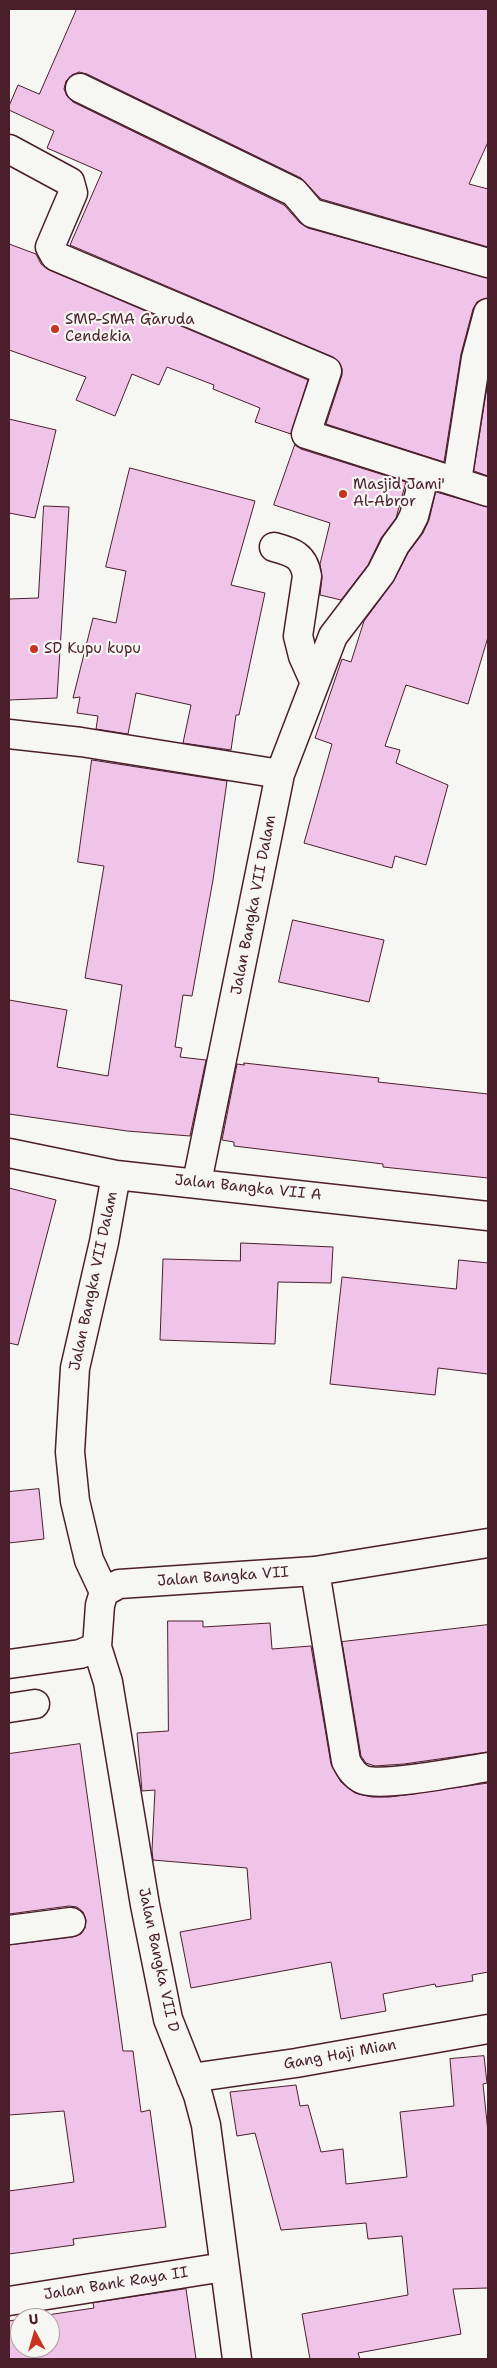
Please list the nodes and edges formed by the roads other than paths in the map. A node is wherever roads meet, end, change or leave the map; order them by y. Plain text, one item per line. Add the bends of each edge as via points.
1 (80, 88) dead end
2 (9, 149) edge
3 (488, 263) edge
4 (488, 313) edge
5 (425, 473) junction
6 (457, 481) junction
7 (488, 492) edge
8 (274, 547) dead end
9 (315, 683) junction
10 (9, 734) edge
11 (280, 774) junction
12 (9, 1152) edge
13 (116, 1175) junction
14 (197, 1182) junction
15 (488, 1216) edge
16 (488, 1543) edge
17 (315, 1571) junction
18 (104, 1592) junction
19 (97, 1647) junction
20 (9, 1664) edge
21 (35, 1704) dead end
22 (9, 1708) edge
23 (488, 1768) edge
24 (71, 1922) dead end
25 (9, 1930) edge
26 (488, 2029) edge
27 (191, 2078) junction
28 (224, 2267) junction
29 (9, 2301) edge
30 (237, 2359) edge

1 - 3 street via 294,192 312,212
2 - 5 street via 70,182 73,193 50,247 55,256 327,371 306,434
4 - 6 street via 476,358
5 - 6 street
5 - 9 street, Jalan Bangka VII Dalam via 409,526 395,545 382,573 333,636
6 - 7 street
8 - 9 street via 296,554 306,568 298,636
9 - 11 street, Jalan Bangka VII Dalam
10 - 11 street via 81,742
11 - 14 street, Jalan Bangka VII Dalam
12 - 13 street, Jalan Bangka VII A
13 - 14 street, Jalan Bangka VII A
13 - 18 street, Jalan Bangka VII Dalam via 104,1242 74,1368 70,1452 89,1560
14 - 15 street, Jalan Bangka VII A
16 - 17 street, Jalan Bangka VII
17 - 18 street, Jalan Bangka VII via 119,1584
17 - 23 street via 346,1761 351,1771 364,1780 390,1781
18 - 19 street
19 - 20 street via 80,1654
19 - 27 street, Jalan Bangka VII D via 108,1682 146,1913 166,2010
21 - 22 street
24 - 25 street
26 - 27 street, Gang Haji Mian
27 - 28 street, Jalan Bangka VII D via 206,2125
28 - 29 street, Jalan Bank Raya II
28 - 30 street, Jalan Bangka VII D

